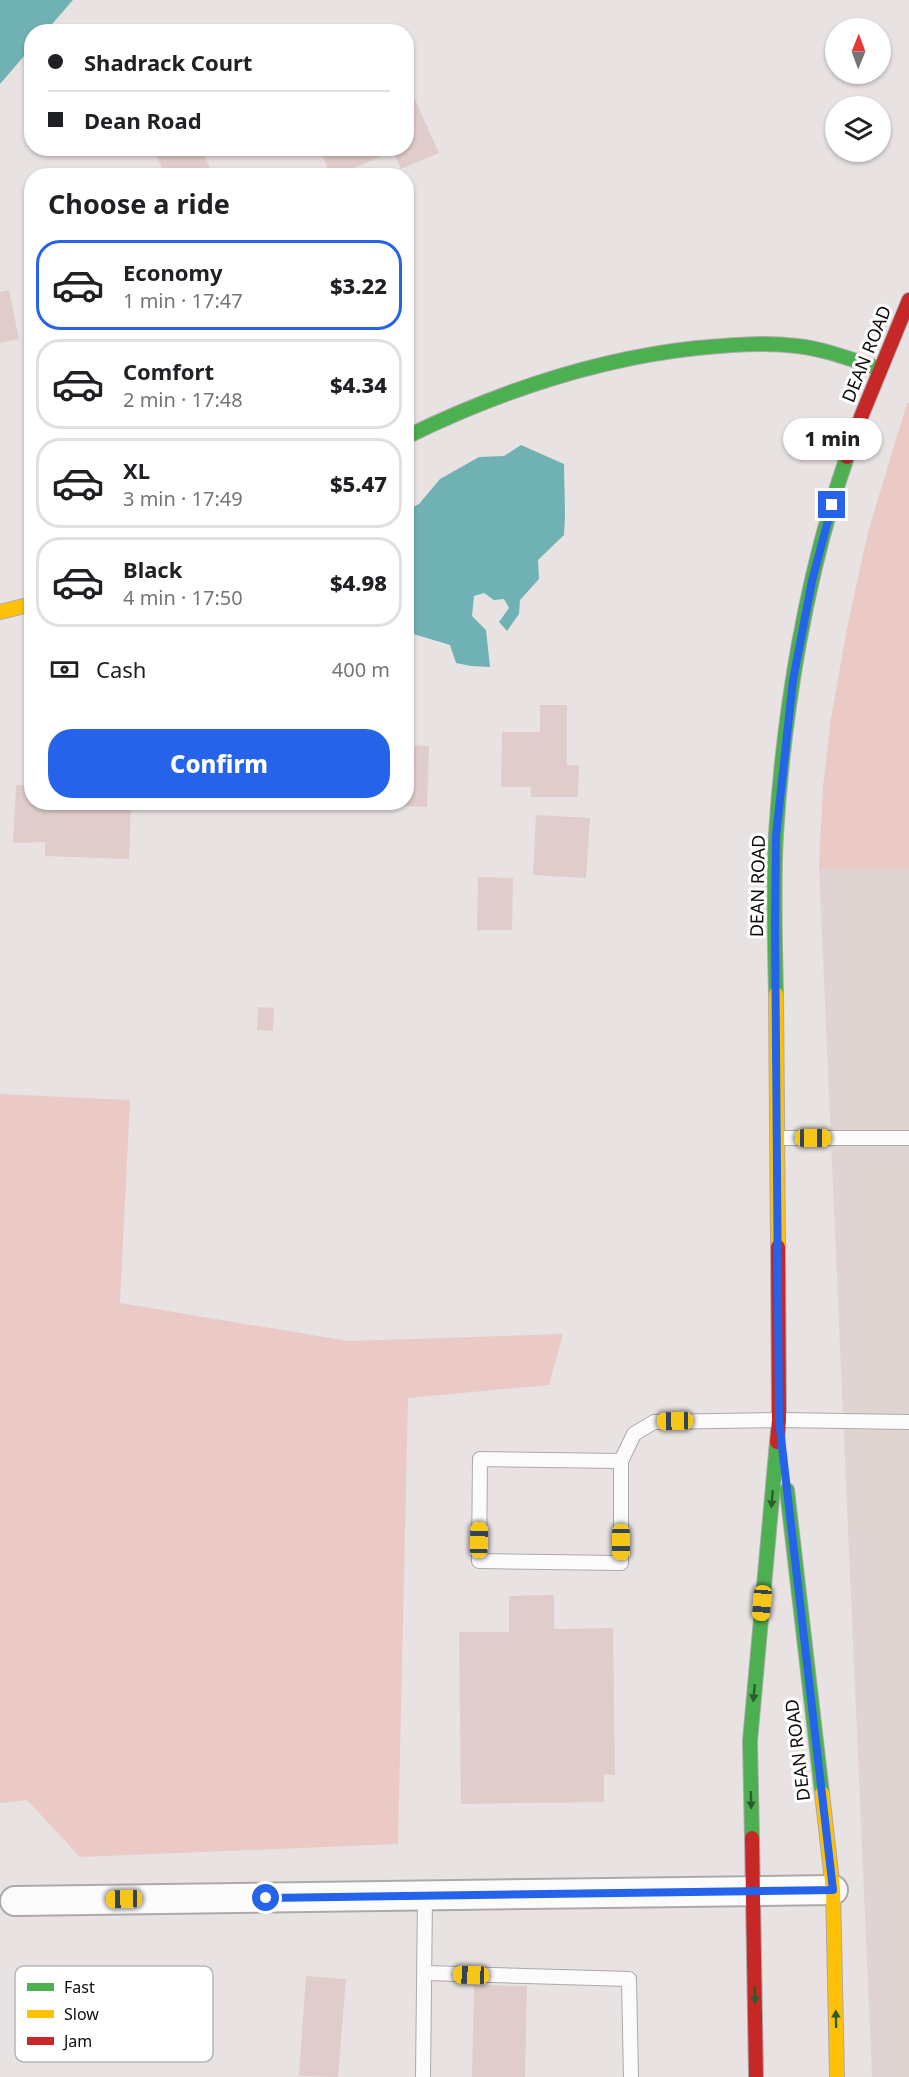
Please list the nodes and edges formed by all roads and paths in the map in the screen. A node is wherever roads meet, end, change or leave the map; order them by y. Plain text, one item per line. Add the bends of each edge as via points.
1 (909, 300) edge
2 (880, 369) junction
3 (414, 433) edge
4 (24, 606) edge
5 (0, 612) edge
6 (777, 1138) junction
7 (909, 1138) edge
8 (779, 1420) junction
9 (909, 1422) edge
10 (621, 1461) junction
11 (833, 1890) junction
12 (753, 1891) junction
13 (425, 1896) junction
14 (8, 1902) edge
15 (426, 1973) junction
16 (423, 2077) edge
17 (631, 2077) edge
18 (756, 2077) edge
19 (837, 2077) edge

1 - 2 main road, DEAN ROAD
2 - 3 main road via 797,346 738,344 674,349 616,359 552,377
2 - 6 main road, DEAN ROAD via 826,526 800,637 786,731 776,836
4 - 5 main road
6 - 7 lane
6 - 8 main road, DEAN ROAD
8 - 9 lane
8 - 10 lane via 654,1422 634,1434
8 - 11 main road, DEAN ROAD
8 -> 12 main road, DEAN ROAD via 750,1741
10 - 10 lane via 621,1563 479,1561 480,1459
11 - 12 street
19 -> 11 main road, DEAN ROAD
12 - 13 street
12 -> 18 main road, DEAN ROAD
13 - 14 street
13 - 15 lane
15 - 16 lane
15 - 17 lane via 629,1979

